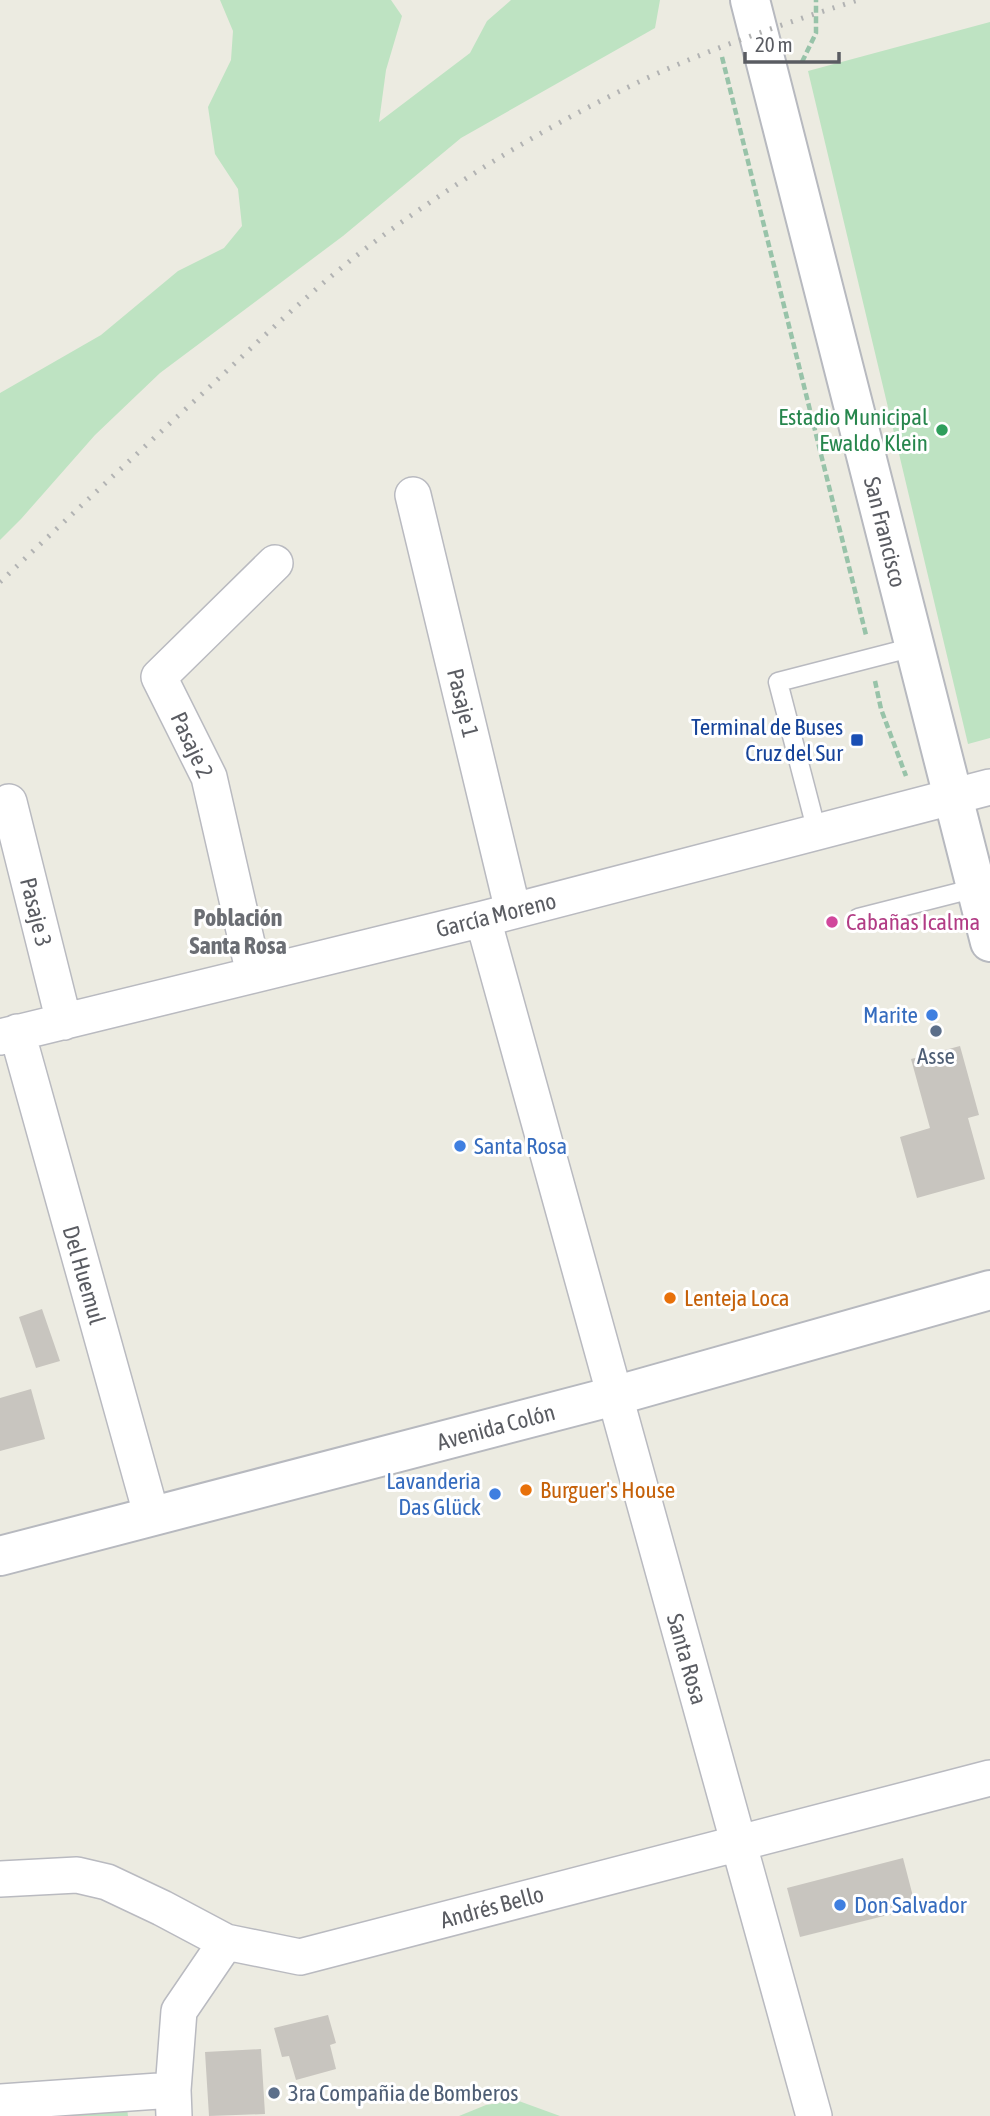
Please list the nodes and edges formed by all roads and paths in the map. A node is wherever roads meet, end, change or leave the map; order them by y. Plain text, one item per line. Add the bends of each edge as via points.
1 (752, 7) edge
2 (722, 57) dead end
3 (413, 495) dead end
4 (275, 563) dead end
5 (914, 647) junction
6 (870, 658) junction
7 (990, 787) edge
8 (9, 802) dead end
9 (935, 802) junction
10 (817, 832) junction
11 (976, 888) junction
12 (498, 915) junction
13 (858, 918) dead end
14 (990, 942) edge
15 (254, 974) junction
16 (64, 1022) junction
17 (8, 1035) edge
18 (990, 1290) edge
19 (614, 1396) junction
20 (152, 1517) junction
21 (0, 1556) edge
22 (990, 1778) edge
23 (738, 1844) junction
24 (0, 1879) edge
25 (226, 1942) junction
26 (0, 2102) edge
27 (173, 2103) edge
28 (814, 2116) edge

1 - 5 main road, San Francisco
2 - 6 path
3 - 12 street, Pasaje 1
4 - 15 street, Pasaje 2 via 159,677 209,777
5 - 6 lane
5 - 9 main road, San Francisco
6 - 9 path via 881,709
6 - 10 lane via 778,682
7 - 9 street, García Moreno
8 - 16 street, Pasaje 3
9 - 10 street, García Moreno
9 - 11 main road, San Francisco
10 - 12 street, García Moreno
11 - 13 lane
11 - 14 main road, San Francisco
12 - 15 street, García Moreno
12 - 19 street, Santa Rosa
15 - 16 street, García Moreno
16 - 17 street, García Moreno
17 - 20 street, Del Huemul
18 - 19 main road, Avenida Colón
19 - 20 main road, Avenida Colón
19 - 23 street, Santa Rosa
20 - 21 main road, Avenida Colón
22 - 23 street, Andrés Bello
23 - 25 street, Andrés Bello via 300,1957
23 - 28 street, Santa Rosa
24 - 25 street, Andrés Bello via 78,1875 107,1882
25 - 27 street via 179,2011
26 - 27 street

